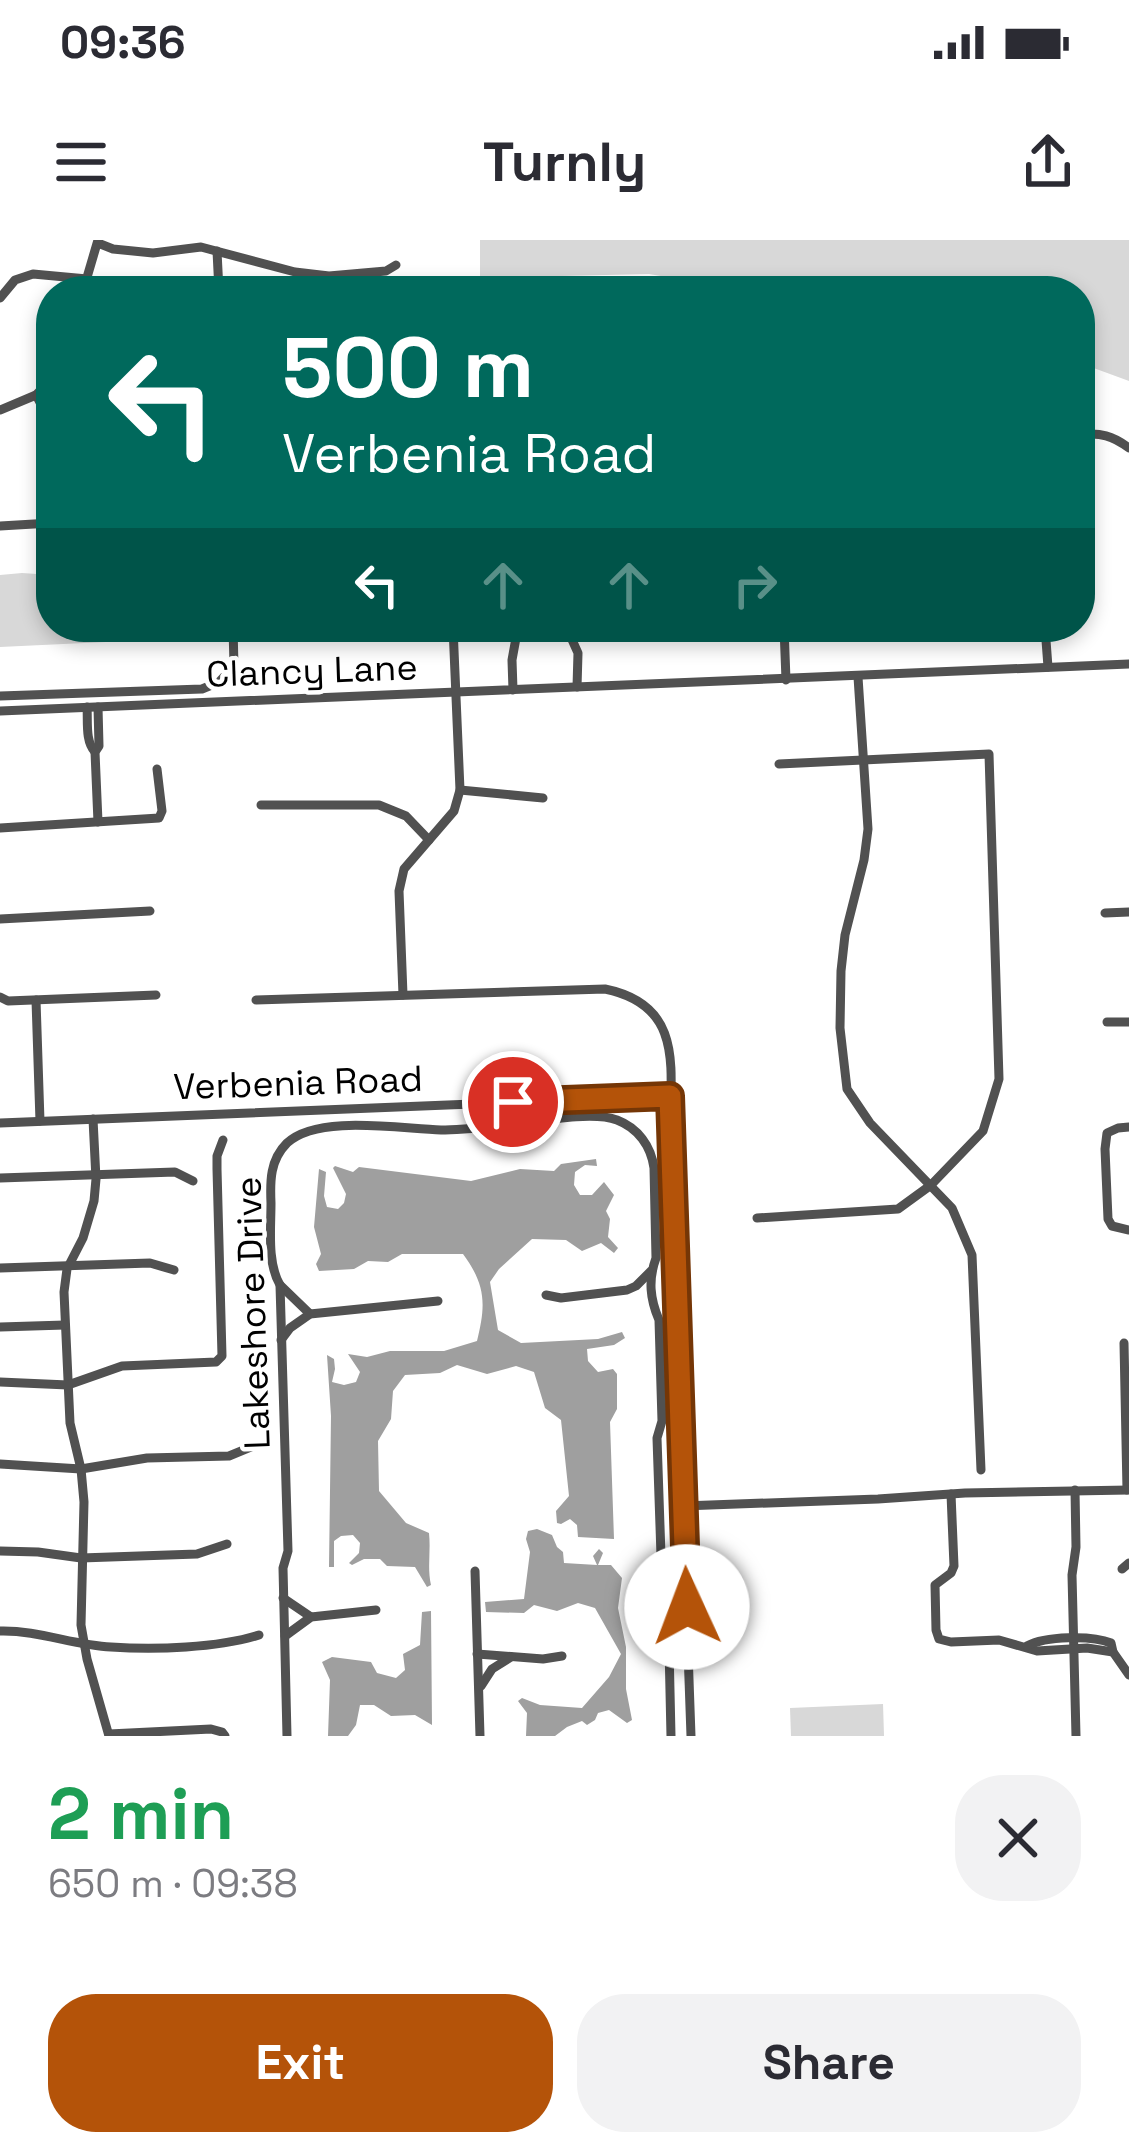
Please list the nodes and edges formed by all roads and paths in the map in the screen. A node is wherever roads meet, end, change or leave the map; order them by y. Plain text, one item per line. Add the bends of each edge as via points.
1 (98, 241) edge
2 (218, 251) junction
3 (396, 265) dead end
4 (42, 276) edge
5 (88, 276) edge
6 (219, 276) edge
7 (0, 298) edge
8 (36, 395) edge
9 (0, 410) edge
10 (1095, 433) edge
11 (1129, 448) edge
12 (36, 524) edge
13 (0, 526) edge
14 (233, 642) edge
15 (453, 642) edge
16 (516, 642) edge
17 (573, 642) edge
18 (785, 642) edge
19 (1046, 642) edge
20 (1129, 664) edge
21 (1048, 667) junction
22 (858, 677) junction
23 (786, 680) junction
24 (577, 687) junction
25 (513, 689) junction
26 (454, 692) junction
27 (0, 696) edge
28 (93, 707) junction
29 (0, 711) edge
30 (862, 761) junction
31 (779, 764) dead end
32 (157, 769) dead end
33 (460, 790) junction
34 (543, 798) dead end
35 (261, 805) dead end
36 (98, 822) junction
37 (0, 828) edge
38 (429, 840) junction
39 (150, 911) dead end
40 (1129, 912) edge
41 (1105, 913) dead end
42 (0, 919) edge
43 (403, 994) junction
44 (155, 995) dead end
45 (0, 998) edge
46 (36, 1000) junction
47 (256, 1000) dead end
48 (1107, 1022) dead end
49 (1129, 1022) edge
50 (670, 1096) junction
51 (93, 1119) junction
52 (40, 1121) junction
53 (0, 1123) edge
54 (1129, 1127) edge
55 (223, 1140) dead end
56 (96, 1174) junction
57 (0, 1178) edge
58 (193, 1181) dead end
59 (931, 1185) junction
60 (757, 1218) dead end
61 (1129, 1230) edge
62 (68, 1265) junction
63 (0, 1268) edge
64 (174, 1270) dead end
65 (651, 1271) junction
66 (280, 1285) junction
67 (627, 1291) junction
68 (545, 1295) dead end
69 (438, 1301) dead end
70 (651, 1306) junction
71 (310, 1314) junction
72 (65, 1325) junction
73 (0, 1327) edge
74 (281, 1340) junction
75 (1124, 1343) dead end
76 (0, 1382) edge
77 (68, 1385) junction
78 (256, 1444) dead end
79 (0, 1464) edge
80 (81, 1469) junction
81 (981, 1470) dead end
82 (1075, 1490) junction
83 (1128, 1490) edge
84 (951, 1494) junction
85 (683, 1506) junction
86 (227, 1544) dead end
87 (0, 1551) edge
88 (81, 1558) junction
89 (475, 1571) dead end
90 (284, 1598) junction
91 (376, 1610) dead end
92 (311, 1617) junction
93 (0, 1631) edge
94 (260, 1635) dead end
95 (285, 1636) junction
96 (84, 1643) junction
97 (1074, 1644) junction
98 (477, 1654) junction
99 (512, 1656) junction
100 (562, 1656) dead end
101 (1129, 1675) edge
102 (478, 1691) junction
103 (137, 1734) edge
104 (109, 1735) edge
105 (225, 1736) edge
106 (287, 1736) edge
107 (480, 1736) edge
108 (671, 1736) edge
109 (691, 1736) edge
110 (1076, 1736) edge

1 - 2 street via 153,253
1 - 5 street
2 - 3 street via 329,276
2 - 6 street
4 - 7 street via 15,280
8 - 9 street
10 - 11 street
12 - 13 street
14 - 27 street via 234,666 202,688
15 - 26 street
16 - 25 street
17 - 24 street
18 - 23 street
19 - 21 street
20 - 21 street, Clancy Lane
21 - 22 street, Clancy Lane
22 - 23 street, Clancy Lane
22 - 30 street
23 - 24 street, Clancy Lane
24 - 25 street, Clancy Lane
25 - 26 street, Clancy Lane
26 - 28 street, Clancy Lane
26 - 33 street
28 - 29 street, Clancy Lane
28 - 36 street via 88,738
30 - 31 street
30 - 59 street via 868,830 841,971 847,1089
30 - 59 street via 989,754 999,1078 983,1131
32 - 36 street via 159,818
33 - 34 street
33 - 38 street
35 - 38 street via 379,805 406,816
36 - 37 street
38 - 43 street via 404,869 399,891
39 - 42 street
40 - 41 street
43 - 47 street
43 - 50 street via 631,994 655,1012 668,1040
44 - 46 street
45 - 46 street
46 - 52 street
48 - 49 street
50 - 51 street, Verbenia Road
50 - 85 street
51 - 52 street, Verbenia Road
51 - 56 street
52 - 53 street, Verbenia Road
54 - 61 street via 1105,1140 1108,1219
55 - 77 street via 222,1356 122,1366
56 - 57 street
56 - 58 street via 175,1172
56 - 62 street via 88,1223
59 - 60 street via 898,1209
59 - 81 street via 952,1208 972,1255
62 - 63 street
62 - 64 street
62 - 72 street
65 - 66 street, Lakeshore Drive via 648,1148 620,1120 580,1118 438,1130 318,1128 296,1136 279,1153 270,1182
65 - 67 street
65 - 70 street, Lakeshore Drive
66 - 71 street
66 - 74 street, Lakeshore Drive
67 - 68 street
67 - 70 street
69 - 71 street
70 - 108 street, Lakeshore Drive via 658,1320
71 - 74 street
72 - 73 street
72 - 77 street
74 - 90 street, Lakeshore Drive
75 - 83 street
76 - 77 street
77 - 80 street
78 - 80 street via 229,1456
79 - 80 street
80 - 88 street
82 - 83 street
82 - 84 street
82 - 97 street
84 - 85 street
84 - 97 street via 954,1566 935,1585 939,1639
85 - 109 street
86 - 88 street via 197,1554
87 - 88 street
88 - 96 street
89 - 98 street
90 - 92 street
90 - 95 street, Lakeshore Drive
91 - 92 street
92 - 95 street
93 - 96 street
94 - 96 street via 229,1644
95 - 106 street, Lakeshore Drive
96 - 104 street
97 - 101 street via 1112,1643
97 - 110 street
98 - 99 street
98 - 102 street
99 - 100 street
99 - 102 street
102 - 107 street
103 - 104 street
103 - 105 street via 211,1729

